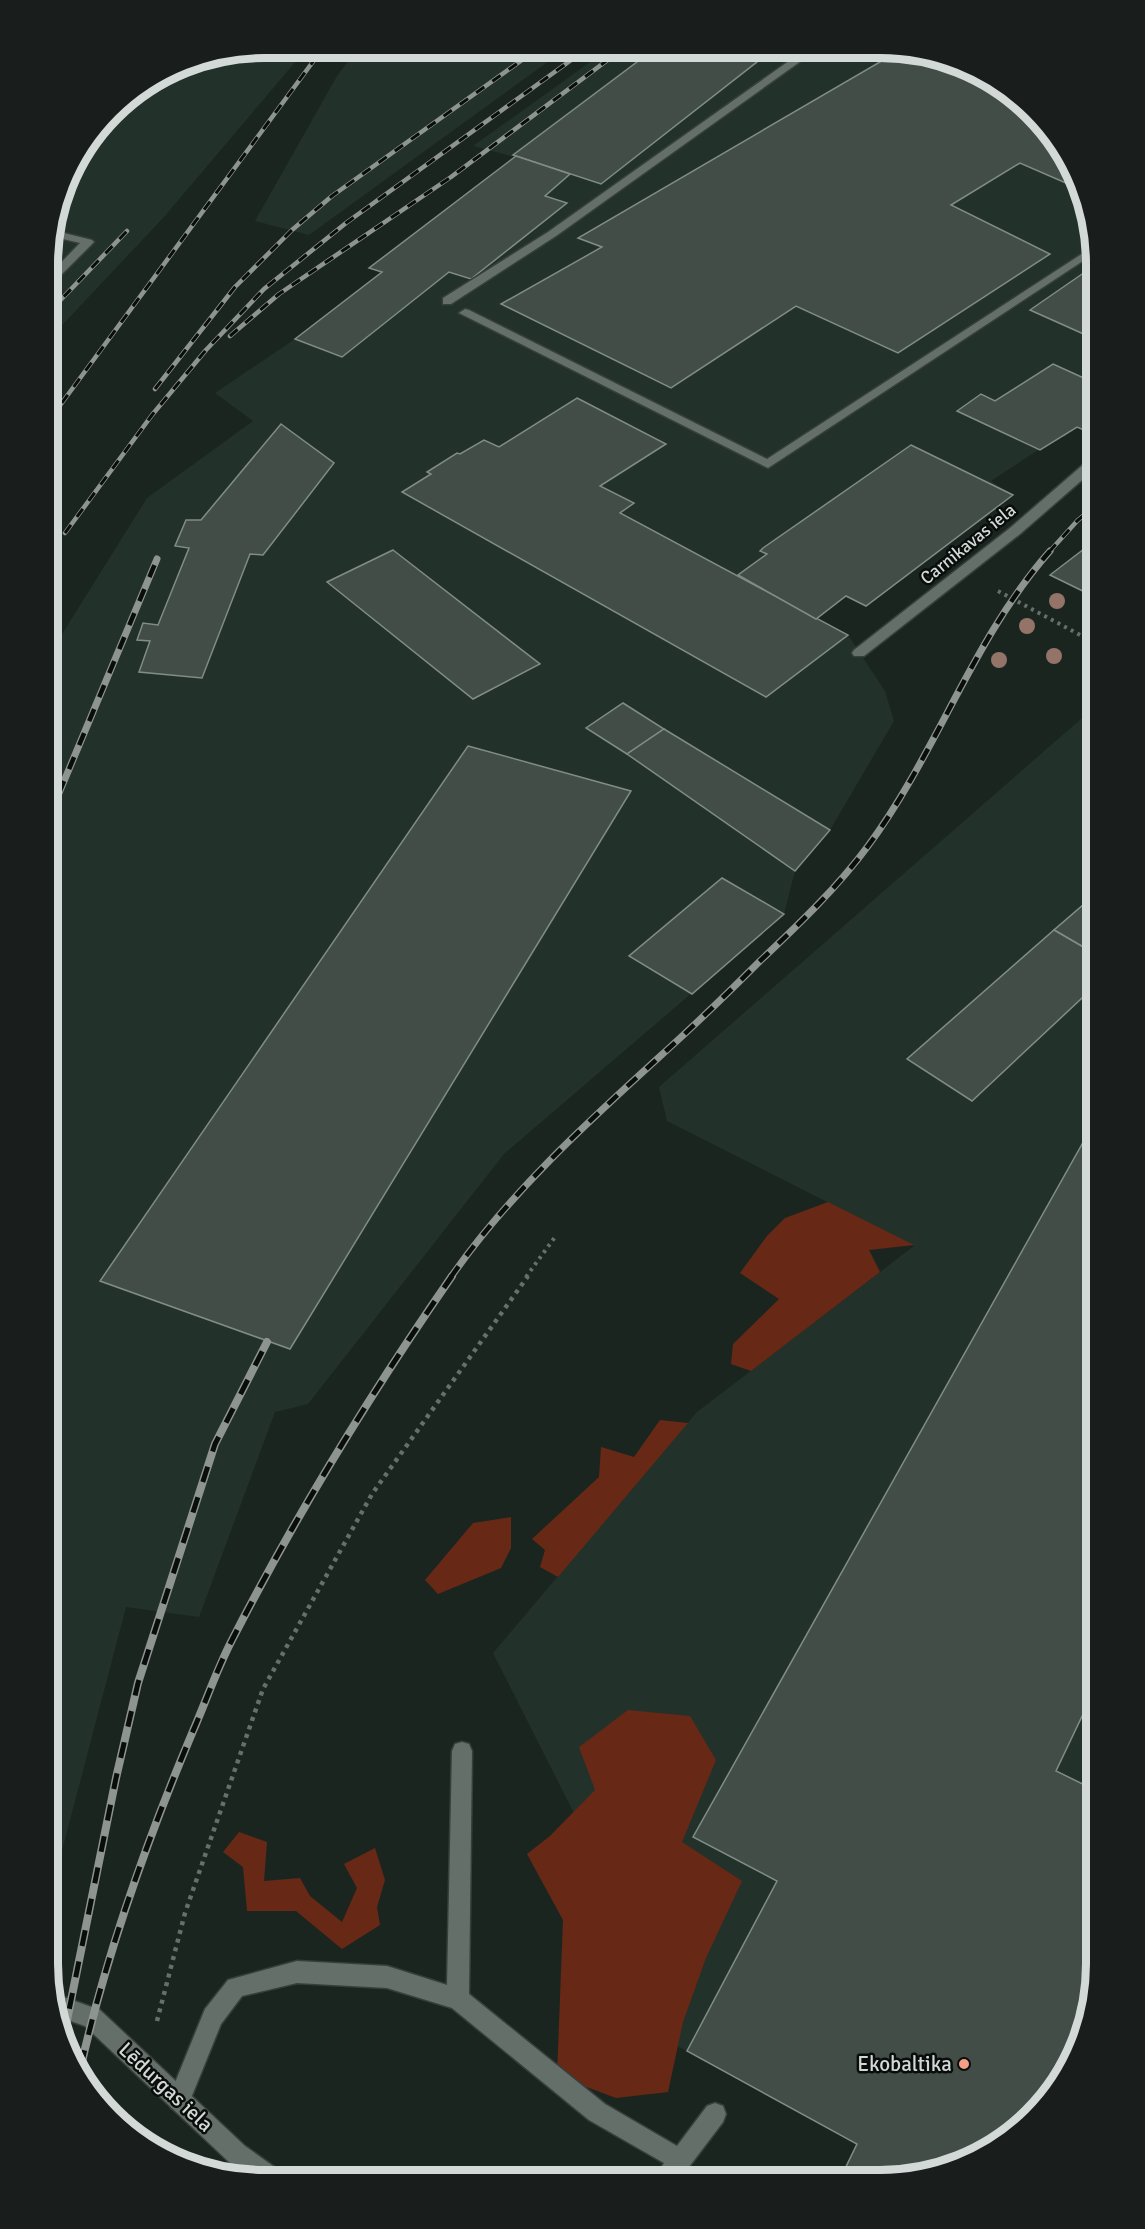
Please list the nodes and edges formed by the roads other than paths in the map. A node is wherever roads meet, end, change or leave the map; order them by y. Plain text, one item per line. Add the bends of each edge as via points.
1 (800, 58) edge
2 (60, 235) edge
3 (1086, 254) edge
4 (58, 272) edge
5 (447, 301) dead end
6 (465, 313) dead end
7 (1086, 470) edge
8 (859, 653) dead end
9 (462, 1751) dead end
10 (458, 1999) junction
11 (63, 2008) edge
12 (179, 2100) junction
13 (715, 2114) dead end
14 (680, 2160) junction
15 (259, 2170) edge
16 (672, 2170) edge

1 - 5 street via 552,234
2 - 4 street via 88,242
3 - 6 street via 768,464
7 - 8 street, Carnikavas iela via 1015,531
9 - 10 street
10 - 12 street via 387,1977 297,1972 236,1987 213,2017
10 - 14 street via 597,2112
11 - 12 street, Lēdurgas iela via 92,2018
12 - 15 street, Lēdurgas iela
13 - 14 street
14 - 16 street

